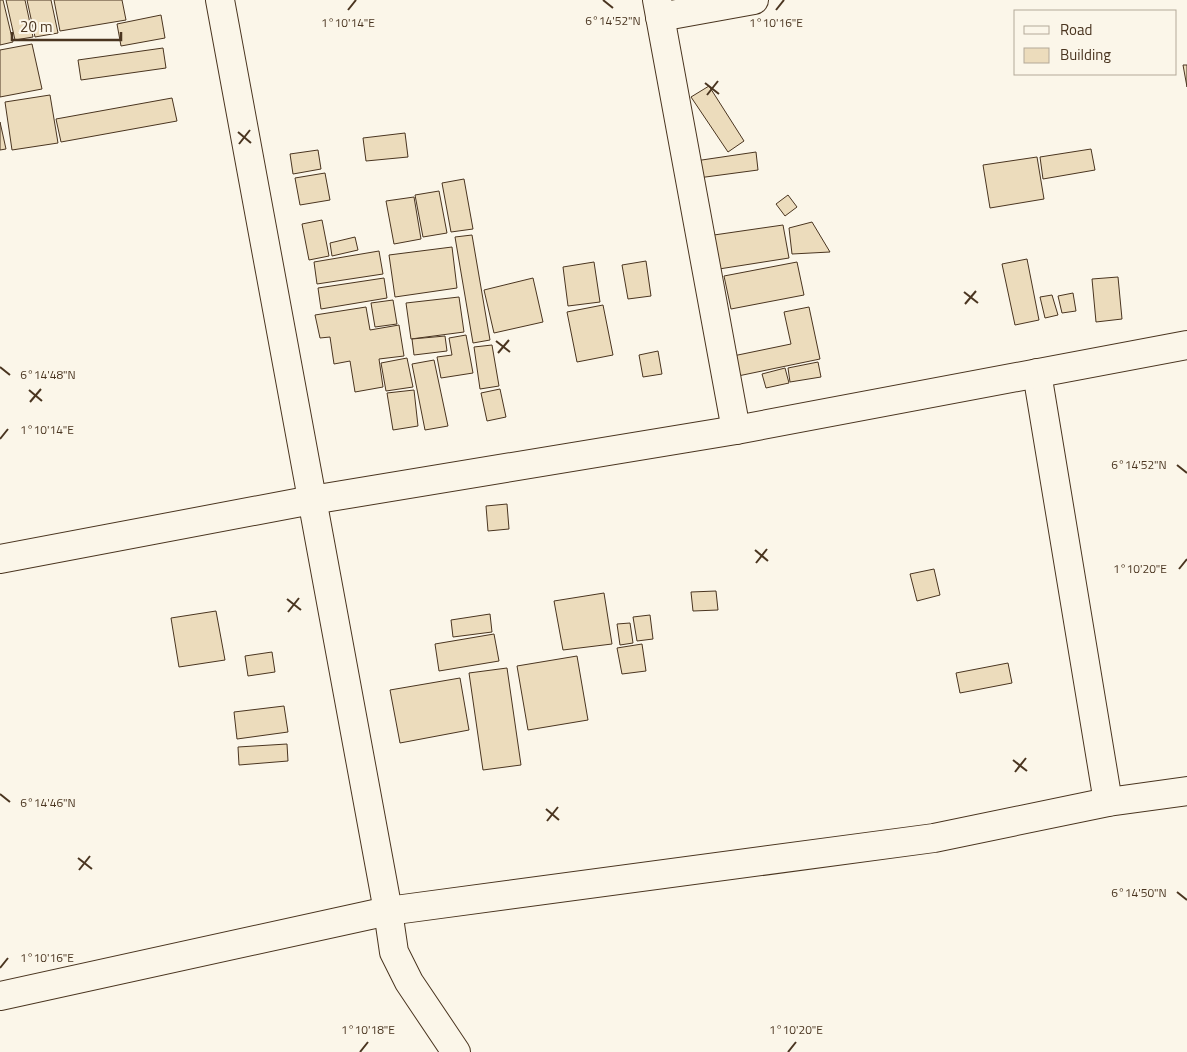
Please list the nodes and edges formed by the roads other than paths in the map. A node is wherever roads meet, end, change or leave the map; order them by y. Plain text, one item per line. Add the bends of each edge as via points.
1 (220, 0) edge
2 (754, 0) edge
3 (658, 8) edge
4 (1187, 345) edge
5 (1037, 374) junction
6 (736, 430) junction
7 (312, 500) junction
8 (0, 558) edge
9 (1187, 792) edge
10 (1108, 802) junction
11 (388, 911) junction
12 (0, 996) edge
13 (456, 1052) edge

1 - 7 street
2 - 3 street
3 - 6 street
4 - 5 street
5 - 6 street
5 - 10 street
6 - 7 street
7 - 8 street
7 - 11 street
9 - 10 street
10 - 11 street via 934,838
11 - 12 street
11 - 13 street via 394,952 409,982

